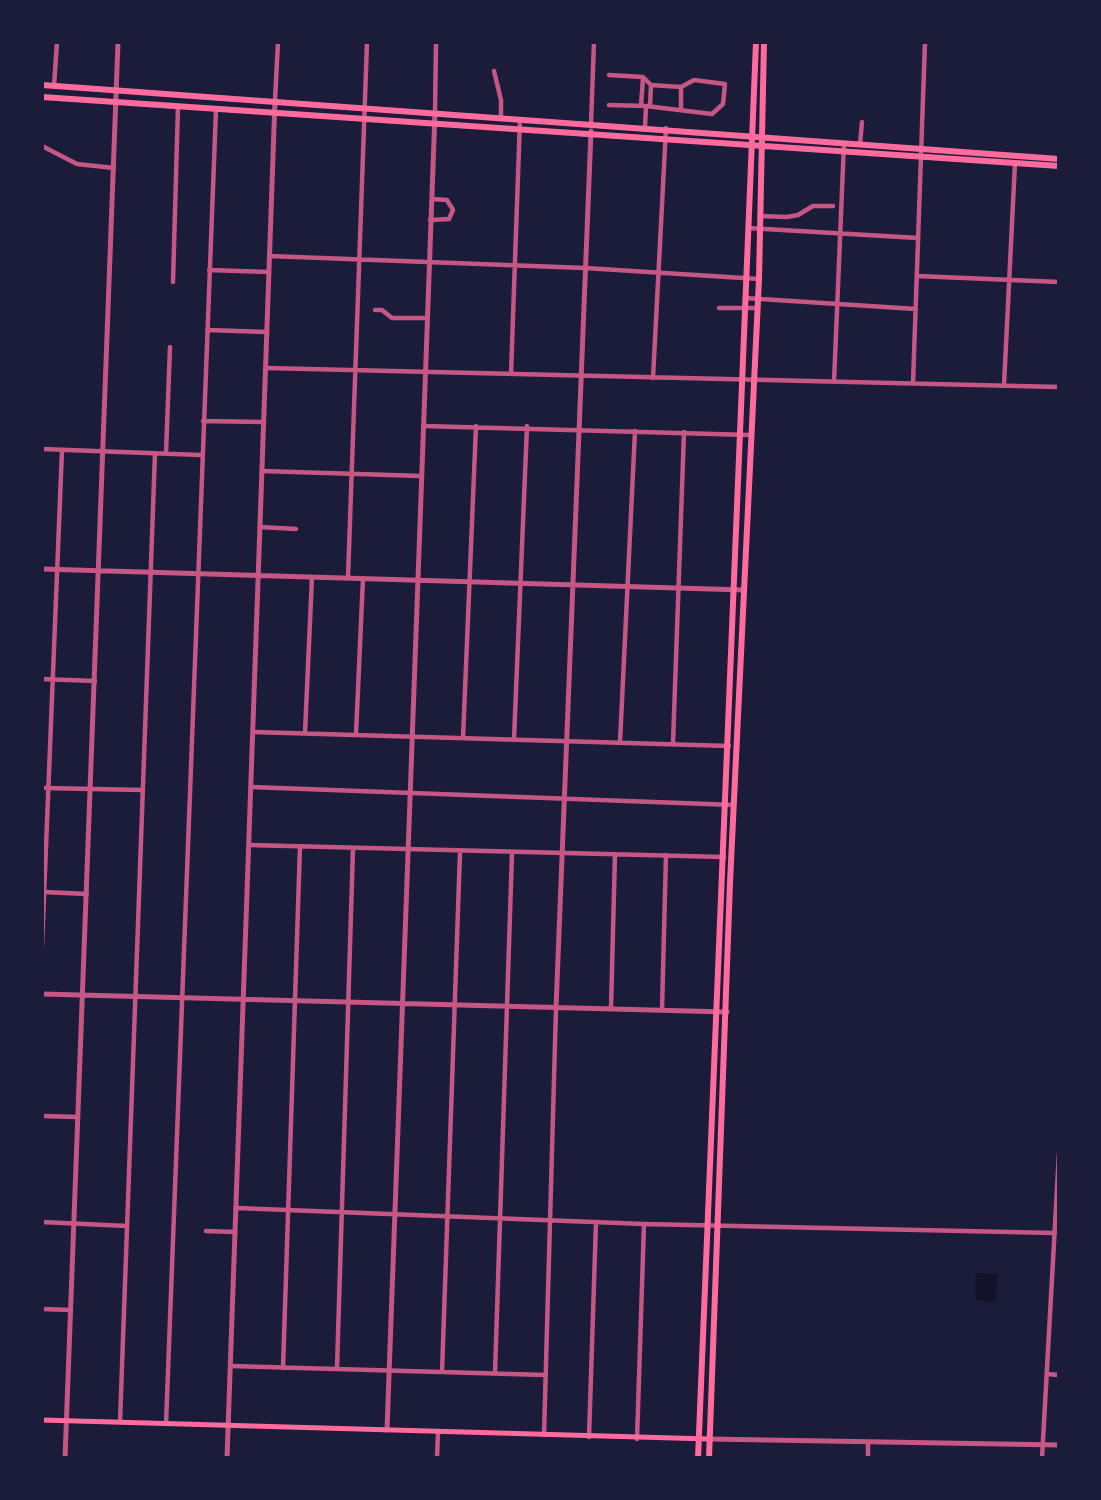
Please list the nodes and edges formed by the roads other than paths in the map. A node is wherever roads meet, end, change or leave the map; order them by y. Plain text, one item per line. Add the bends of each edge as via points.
1 (57, 42) edge
2 (118, 42) edge
3 (278, 42) edge
4 (367, 42) edge
5 (436, 42) edge
6 (594, 42) edge
7 (756, 42) edge
8 (764, 42) edge
9 (925, 42) edge
10 (494, 71) dead end
11 (609, 75) dead end
12 (643, 77) junction
13 (42, 85) edge
14 (651, 85) junction
15 (54, 86) junction
16 (681, 87) junction
17 (117, 90) junction
18 (42, 98) edge
19 (275, 100) junction
20 (116, 102) junction
21 (609, 105) dead end
22 (178, 106) junction
23 (646, 106) junction
24 (365, 107) junction
25 (216, 108) junction
26 (681, 108) junction
27 (275, 112) junction
28 (435, 112) junction
29 (501, 117) junction
30 (364, 118) junction
31 (520, 118) junction
32 (862, 122) dead end
33 (435, 124) junction
34 (591, 124) junction
35 (645, 127) junction
36 (666, 128) junction
37 (519, 129) junction
38 (591, 134) junction
39 (752, 135) junction
40 (764, 135) junction
41 (665, 140) junction
42 (860, 144) junction
43 (42, 146) edge
44 (752, 146) junction
45 (763, 146) junction
46 (844, 147) junction
47 (923, 152) junction
48 (1059, 159) edge
49 (1015, 160) junction
50 (1059, 166) edge
51 (114, 168) junction
52 (431, 198) junction
53 (833, 206) dead end
54 (761, 216) junction
55 (430, 220) junction
56 (747, 228) junction
57 (760, 228) junction
58 (839, 233) junction
59 (918, 238) junction
60 (269, 256) junction
61 (357, 260) junction
62 (428, 263) junction
63 (516, 267) junction
64 (585, 268) junction
65 (209, 271) junction
66 (269, 272) junction
67 (657, 273) junction
68 (917, 276) junction
69 (745, 278) junction
70 (1008, 278) junction
71 (759, 279) junction
72 (173, 282) dead end
73 (1059, 282) edge
74 (745, 298) junction
75 (757, 299) junction
76 (837, 304) junction
77 (719, 308) dead end
78 (744, 308) junction
79 (757, 308) junction
80 (916, 309) junction
81 (375, 310) dead end
82 (426, 317) junction
83 (207, 330) junction
84 (267, 332) junction
85 (170, 347) dead end
86 (266, 368) junction
87 (354, 371) junction
88 (424, 371) junction
89 (511, 374) junction
90 (581, 375) junction
91 (653, 378) junction
92 (743, 380) junction
93 (753, 381) junction
94 (834, 382) junction
95 (913, 383) junction
96 (1004, 386) junction
97 (1059, 387) edge
98 (203, 421) junction
99 (264, 422) junction
100 (423, 426) junction
101 (476, 426) junction
102 (527, 426) junction
103 (579, 429) junction
104 (635, 431) junction
105 (684, 432) junction
106 (740, 434) junction
107 (750, 435) junction
108 (42, 450) edge
109 (62, 450) junction
110 (103, 451) junction
111 (155, 453) junction
112 (166, 453) junction
113 (201, 455) junction
114 (262, 471) junction
115 (351, 473) junction
116 (422, 476) junction
117 (260, 527) junction
118 (296, 529) dead end
119 (42, 569) edge
120 (56, 569) junction
121 (99, 571) junction
122 (150, 573) junction
123 (197, 573) junction
124 (257, 576) junction
125 (312, 576) junction
126 (348, 578) junction
127 (363, 578) junction
128 (418, 580) junction
129 (471, 582) junction
130 (520, 583) junction
131 (573, 586) junction
132 (626, 587) junction
133 (680, 588) junction
134 (734, 590) junction
135 (744, 590) junction
136 (42, 679) edge
137 (51, 679) junction
138 (96, 681) junction
139 (253, 732) junction
140 (305, 733) junction
141 (356, 734) junction
142 (412, 735) junction
143 (463, 738) junction
144 (514, 739) junction
145 (567, 740) junction
146 (620, 742) junction
147 (673, 743) junction
148 (727, 746) junction
149 (737, 746) junction
150 (251, 787) junction
151 (45, 788) edge
152 (92, 789) junction
153 (143, 790) junction
154 (410, 792) junction
155 (565, 798) junction
156 (725, 804) junction
157 (734, 805) junction
158 (248, 845) junction
159 (300, 846) junction
160 (353, 848) junction
161 (407, 850) junction
162 (460, 852) junction
163 (512, 853) junction
164 (564, 853) junction
165 (615, 854) junction
166 (666, 855) junction
167 (723, 857) junction
168 (732, 857) junction
169 (43, 892) edge
170 (88, 894) junction
171 (42, 946) edge
172 (42, 994) edge
173 (84, 995) junction
174 (135, 996) junction
175 (180, 997) junction
176 (242, 999) junction
177 (294, 1000) junction
178 (348, 1002) junction
179 (400, 1004) junction
180 (455, 1006) junction
181 (506, 1007) junction
182 (556, 1007) junction
183 (611, 1008) junction
184 (662, 1010) junction
185 (718, 1012) junction
186 (727, 1012) junction
187 (42, 1116) edge
188 (79, 1117) junction
189 (1059, 1153) edge
190 (236, 1208) junction
191 (289, 1210) junction
192 (342, 1211) junction
193 (395, 1213) junction
194 (447, 1215) junction
195 (501, 1218) junction
196 (550, 1220) junction
197 (42, 1222) edge
198 (596, 1222) junction
199 (75, 1223) junction
200 (644, 1224) junction
201 (708, 1225) junction
202 (718, 1225) junction
203 (127, 1226) junction
204 (206, 1231) dead end
205 (235, 1232) junction
206 (1055, 1233) junction
207 (42, 1309) edge
208 (71, 1310) junction
209 (231, 1366) junction
210 (283, 1368) junction
211 (337, 1368) junction
212 (389, 1370) junction
213 (442, 1372) junction
214 (495, 1373) junction
215 (1048, 1374) junction
216 (546, 1375) junction
217 (1059, 1375) edge
218 (42, 1420) edge
219 (66, 1420) junction
220 (120, 1422) junction
221 (166, 1423) junction
222 (229, 1425) junction
223 (387, 1430) junction
224 (438, 1432) junction
225 (544, 1436) junction
226 (589, 1437) junction
227 (637, 1438) junction
228 (699, 1438) junction
229 (709, 1439) junction
230 (868, 1443) junction
231 (1043, 1445) junction
232 (1059, 1445) edge
233 (65, 1458) edge
234 (227, 1458) edge
235 (436, 1458) edge
236 (698, 1458) edge
237 (709, 1458) edge
238 (868, 1458) edge
239 (1042, 1458) edge

1 - 15 street
2 - 17 street
3 - 19 street
4 - 24 street
5 - 28 street
6 - 34 street
7 - 39 main road
8 - 40 main road
9 - 47 street
10 - 29 street
11 - 12 street
12 - 14 street
12 - 23 street
13 - 15 main road
14 - 16 street
14 - 23 street
15 - 17 main road
16 - 26 street
16 - 26 street via 694,80 725,84 723,104 714,113
17 - 19 main road
17 - 20 street
18 - 20 main road
19 - 24 main road
19 - 27 street
20 - 22 main road
20 - 51 street
21 - 23 street
22 - 25 main road
22 - 72 street
23 - 26 street
23 - 35 street
24 - 28 main road
24 - 30 street
25 - 27 main road
25 - 65 street
27 - 30 main road
27 - 60 street
28 - 29 main road
28 - 33 street
29 - 31 main road
30 - 33 main road
30 - 61 street
31 - 34 main road
31 - 37 street
32 - 42 street
33 - 37 main road
33 - 52 street
34 - 35 main road
34 - 38 street
35 - 36 main road
36 - 39 main road
36 - 41 street
37 - 38 main road
37 - 63 street
38 - 41 main road
38 - 64 street
39 - 40 main road
39 - 44 main road
40 - 45 main road
40 - 46 main road
41 - 44 main road
41 - 67 street
42 - 46 main road
42 - 47 main road
43 - 51 street via 77,164
44 - 45 main road
44 - 56 main road
45 - 46 main road
45 - 54 main road
46 - 47 main road
46 - 58 street
47 - 49 main road
47 - 59 street
48 - 49 main road
49 - 50 main road
49 - 70 street
51 - 110 street
52 - 55 street
52 - 55 street via 447,201 453,210 451,218
53 - 54 street via 813,206 798,215
54 - 57 main road
55 - 62 street
56 - 57 street
56 - 69 main road
57 - 58 street
57 - 71 main road
58 - 59 street
58 - 76 street
59 - 68 street
60 - 61 street
60 - 66 street
61 - 62 street
61 - 87 street
62 - 63 street
62 - 82 street
63 - 64 street
63 - 89 street
64 - 67 street
64 - 90 street
65 - 66 street
65 - 83 street
66 - 84 street
67 - 69 street
67 - 91 street
68 - 70 street
68 - 80 street
69 - 71 street
69 - 74 main road
70 - 73 street
70 - 96 street
71 - 75 main road
74 - 75 street
74 - 78 main road
75 - 76 street
75 - 79 main road
76 - 80 street
76 - 94 street
77 - 78 street
78 - 79 street
78 - 92 main road
79 - 93 main road
80 - 95 street
81 - 82 street via 392,318
82 - 88 street
83 - 84 street
83 - 98 street
84 - 86 street
85 - 112 street
86 - 87 street
86 - 99 street
87 - 88 street
87 - 115 street
88 - 89 street
88 - 100 street
89 - 90 street
90 - 91 street
90 - 103 street
91 - 92 street
92 - 93 street
92 - 106 main road
93 - 94 street
93 - 107 main road
94 - 95 street
95 - 96 street
96 - 97 street
98 - 99 street
98 - 113 street
99 - 114 street
100 - 101 street
100 - 116 street
101 - 102 street
101 - 129 street
102 - 103 street
102 - 130 street
103 - 104 street
103 - 131 street
104 - 105 street
104 - 132 street
105 - 106 street
105 - 133 street
106 - 107 street
106 - 134 main road
107 - 135 main road
108 - 109 street
109 - 110 street
109 - 120 street
110 - 111 street
110 - 121 street
111 - 112 street
111 - 122 street
112 - 113 street
113 - 123 street
114 - 115 street
114 - 117 street
115 - 116 street
115 - 126 street
116 - 128 street
117 - 118 street
117 - 124 street
119 - 120 street
120 - 121 street
120 - 137 street
121 - 122 street
121 - 138 street
122 - 123 street
122 - 153 street
123 - 124 street
123 - 175 street
124 - 125 street
124 - 139 street
125 - 126 street
125 - 140 street
126 - 127 street
127 - 128 street
127 - 141 street
128 - 129 street
128 - 142 street
129 - 130 street
129 - 143 street
130 - 131 street
130 - 144 street
131 - 132 street
131 - 145 street
132 - 133 street
132 - 146 street
133 - 134 street
133 - 147 street
134 - 135 street
134 - 148 main road
135 - 149 main road
136 - 137 street
137 - 138 street
137 - 151 street
138 - 152 street
139 - 140 street
139 - 150 street
140 - 141 street
141 - 142 street
142 - 143 street
142 - 154 street
143 - 144 street
144 - 145 street
145 - 146 street
145 - 155 street
146 - 147 street
147 - 148 street
148 - 149 street
148 - 156 main road
149 - 157 main road
150 - 154 street
150 - 158 street
151 - 152 street
151 - 169 street
152 - 153 street
152 - 170 street
153 - 174 street
154 - 155 street
154 - 161 street
155 - 156 street
155 - 164 street
156 - 157 street
156 - 167 main road
157 - 168 main road
158 - 159 street
158 - 176 street
159 - 160 street
159 - 177 street
160 - 161 street
160 - 178 street
161 - 162 street
161 - 179 street
162 - 163 street
162 - 180 street
163 - 164 street
163 - 181 street
164 - 165 street
164 - 182 street
165 - 166 street
165 - 183 street
166 - 167 street
166 - 184 street
167 - 168 street
167 - 185 main road
168 - 186 main road
169 - 170 street
169 - 171 street
170 - 173 street
172 - 173 street
173 - 174 street
173 - 188 street
174 - 175 street
174 - 203 street
175 - 176 street
175 - 221 street
176 - 177 street
176 - 190 street
177 - 178 street
177 - 191 street
178 - 179 street
178 - 192 street
179 - 180 street
179 - 193 street
180 - 181 street
180 - 194 street
181 - 182 street
181 - 195 street
182 - 183 street
182 - 196 street
183 - 184 street
184 - 185 street
185 - 186 street
185 - 201 main road
186 - 202 main road
187 - 188 street
188 - 199 street
189 - 206 street
190 - 191 street
190 - 205 street
191 - 192 street
191 - 210 street
192 - 193 street
192 - 211 street
193 - 194 street
193 - 212 street
194 - 195 street
194 - 213 street
195 - 196 street
195 - 214 street
196 - 198 street
196 - 216 street
197 - 199 street
198 - 200 street
198 - 226 street
199 - 203 street
199 - 208 street
200 - 201 street
200 - 227 street
201 - 202 street
201 - 228 main road
202 - 206 street
202 - 229 main road
203 - 220 street
204 - 205 street
205 - 209 street
206 - 215 street
207 - 208 street
208 - 219 street
209 - 210 street
209 - 222 street
210 - 211 street
211 - 212 street
212 - 213 street
212 - 223 street
213 - 214 street
214 - 216 street
215 - 217 street
215 - 231 street
216 - 225 street
218 - 219 main road
219 - 220 main road
219 - 233 street
220 - 221 main road
221 - 222 main road
222 - 223 main road
222 - 234 street
223 - 224 main road
224 - 225 main road
224 - 235 street
225 - 226 main road
226 - 227 main road
227 - 228 main road
228 - 229 main road
228 - 236 main road
229 - 230 street
229 - 237 main road
230 - 231 street
230 - 238 street
231 - 232 street
231 - 239 street

